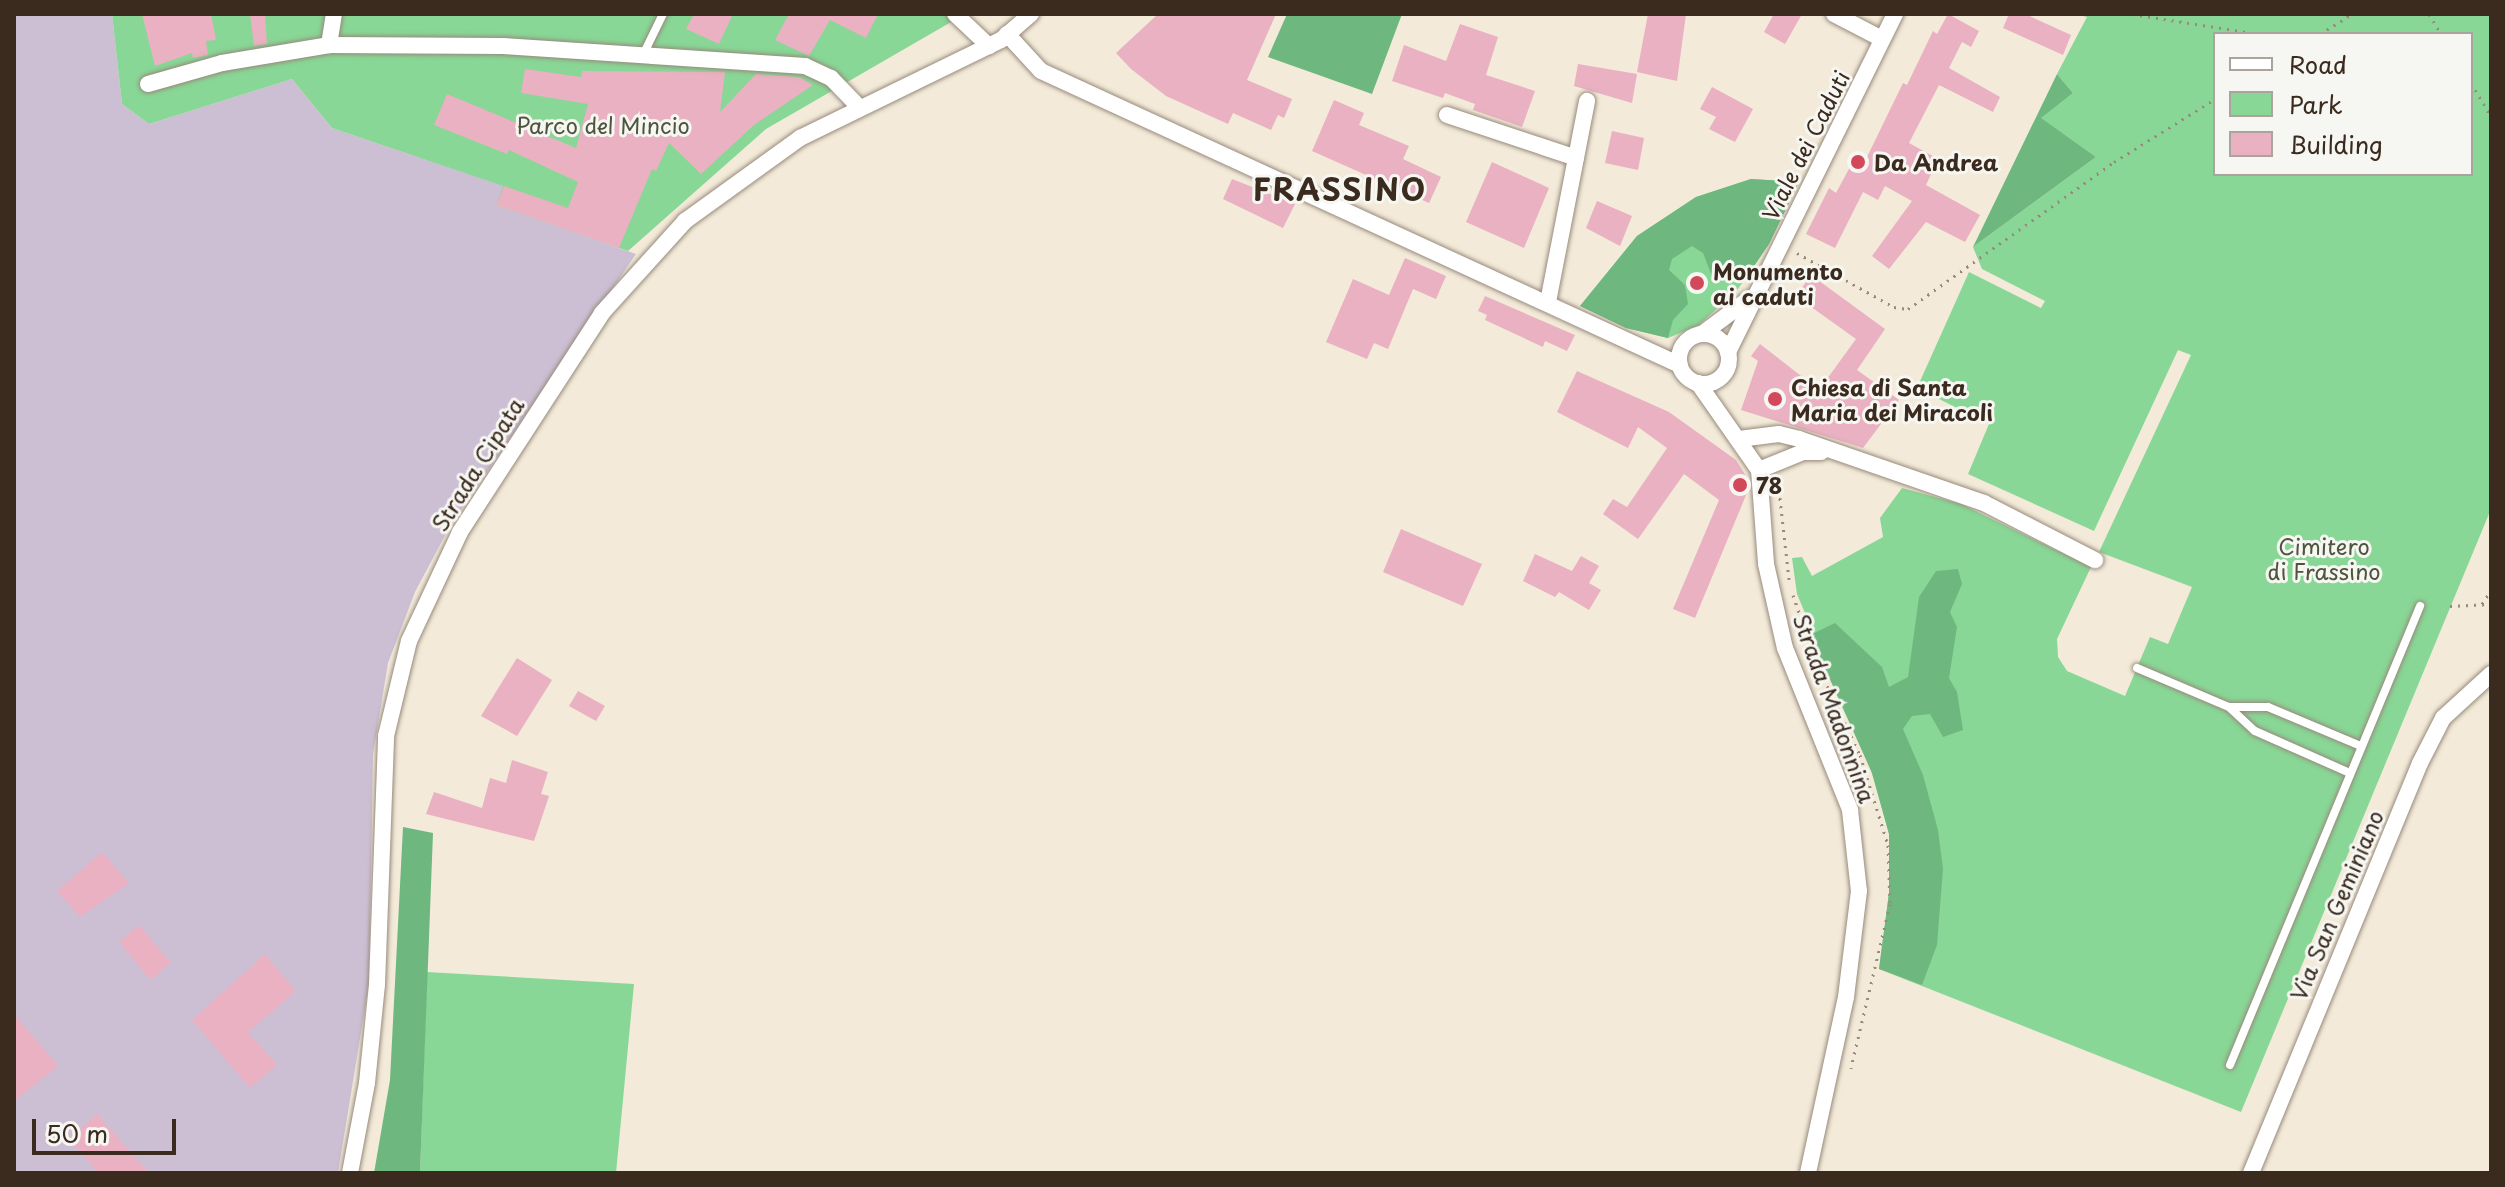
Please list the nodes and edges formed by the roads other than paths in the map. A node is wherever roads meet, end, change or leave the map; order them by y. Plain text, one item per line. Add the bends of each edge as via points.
1 (334, 14) edge
2 (663, 14) edge
3 (955, 14) edge
4 (1031, 14) edge
5 (1834, 14) edge
6 (1895, 14) edge
7 (1007, 34) junction
8 (1882, 39) junction
9 (329, 45) junction
10 (989, 46) junction
11 (643, 55) junction
12 (148, 84) dead end
13 (1587, 101) dead end
14 (859, 107) junction
15 (1447, 115) dead end
16 (1576, 158) junction
17 (1753, 295) junction
18 (1548, 302) junction
19 (1702, 334) junction
20 (1685, 343) junction
21 (1644, 345) junction
22 (1728, 352) junction
23 (1680, 365) junction
24 (1721, 376) junction
25 (1698, 383) junction
26 (1723, 417) junction
27 (1739, 439) junction
28 (1830, 452) junction
29 (1759, 470) junction
30 (2095, 560) dead end
31 (2420, 606) dead end
32 (2137, 668) dead end
33 (2491, 674) edge
34 (2229, 707) junction
35 (2361, 746) junction
36 (2350, 773) junction
37 (2230, 1065) dead end
38 (350, 1173) edge
39 (1808, 1173) edge
40 (2251, 1173) edge

1 - 9 street
2 - 11 lane
3 - 10 street
4 - 7 street, Strada Cipata
5 - 8 street
6 - 8 street, Viale dei Caduti
7 - 10 street, Strada Cipata
7 - 18 street via 1041,71
8 - 17 street, Viale dei Caduti
9 - 11 street
9 - 12 street via 222,63
10 - 14 street, Strada Cipata
11 - 14 street via 805,66 831,78
13 - 16 street
14 - 38 street, Strada Cipata via 730,184 637,270 580,344 483,493 424,602 400,671 386,736 377,985 367,1083
15 - 16 street
16 - 18 street
17 - 19 street, Viale dei Caduti
17 - 22 street, Viale dei Caduti
18 - 21 street
19 - 20 street
19 - 22 street via 1720,340
20 - 21 street
20 - 23 street
21 - 23 street
22 - 24 street
23 - 25 street
24 - 25 street
24 - 26 street
25 - 26 street
26 - 27 street
27 - 28 street via 1779,434
27 - 29 street
28 - 29 street via 1803,452
28 - 30 street via 1984,503
29 - 39 street, Strada Madonnina via 1764,542 1785,648 1850,810 1859,891 1846,997
31 - 35 lane
32 - 34 lane
33 - 40 street, Via San Geminiano via 2443,718 2420,763
34 - 35 lane via 2268,707
34 - 36 lane via 2255,731
35 - 36 lane
36 - 37 lane

